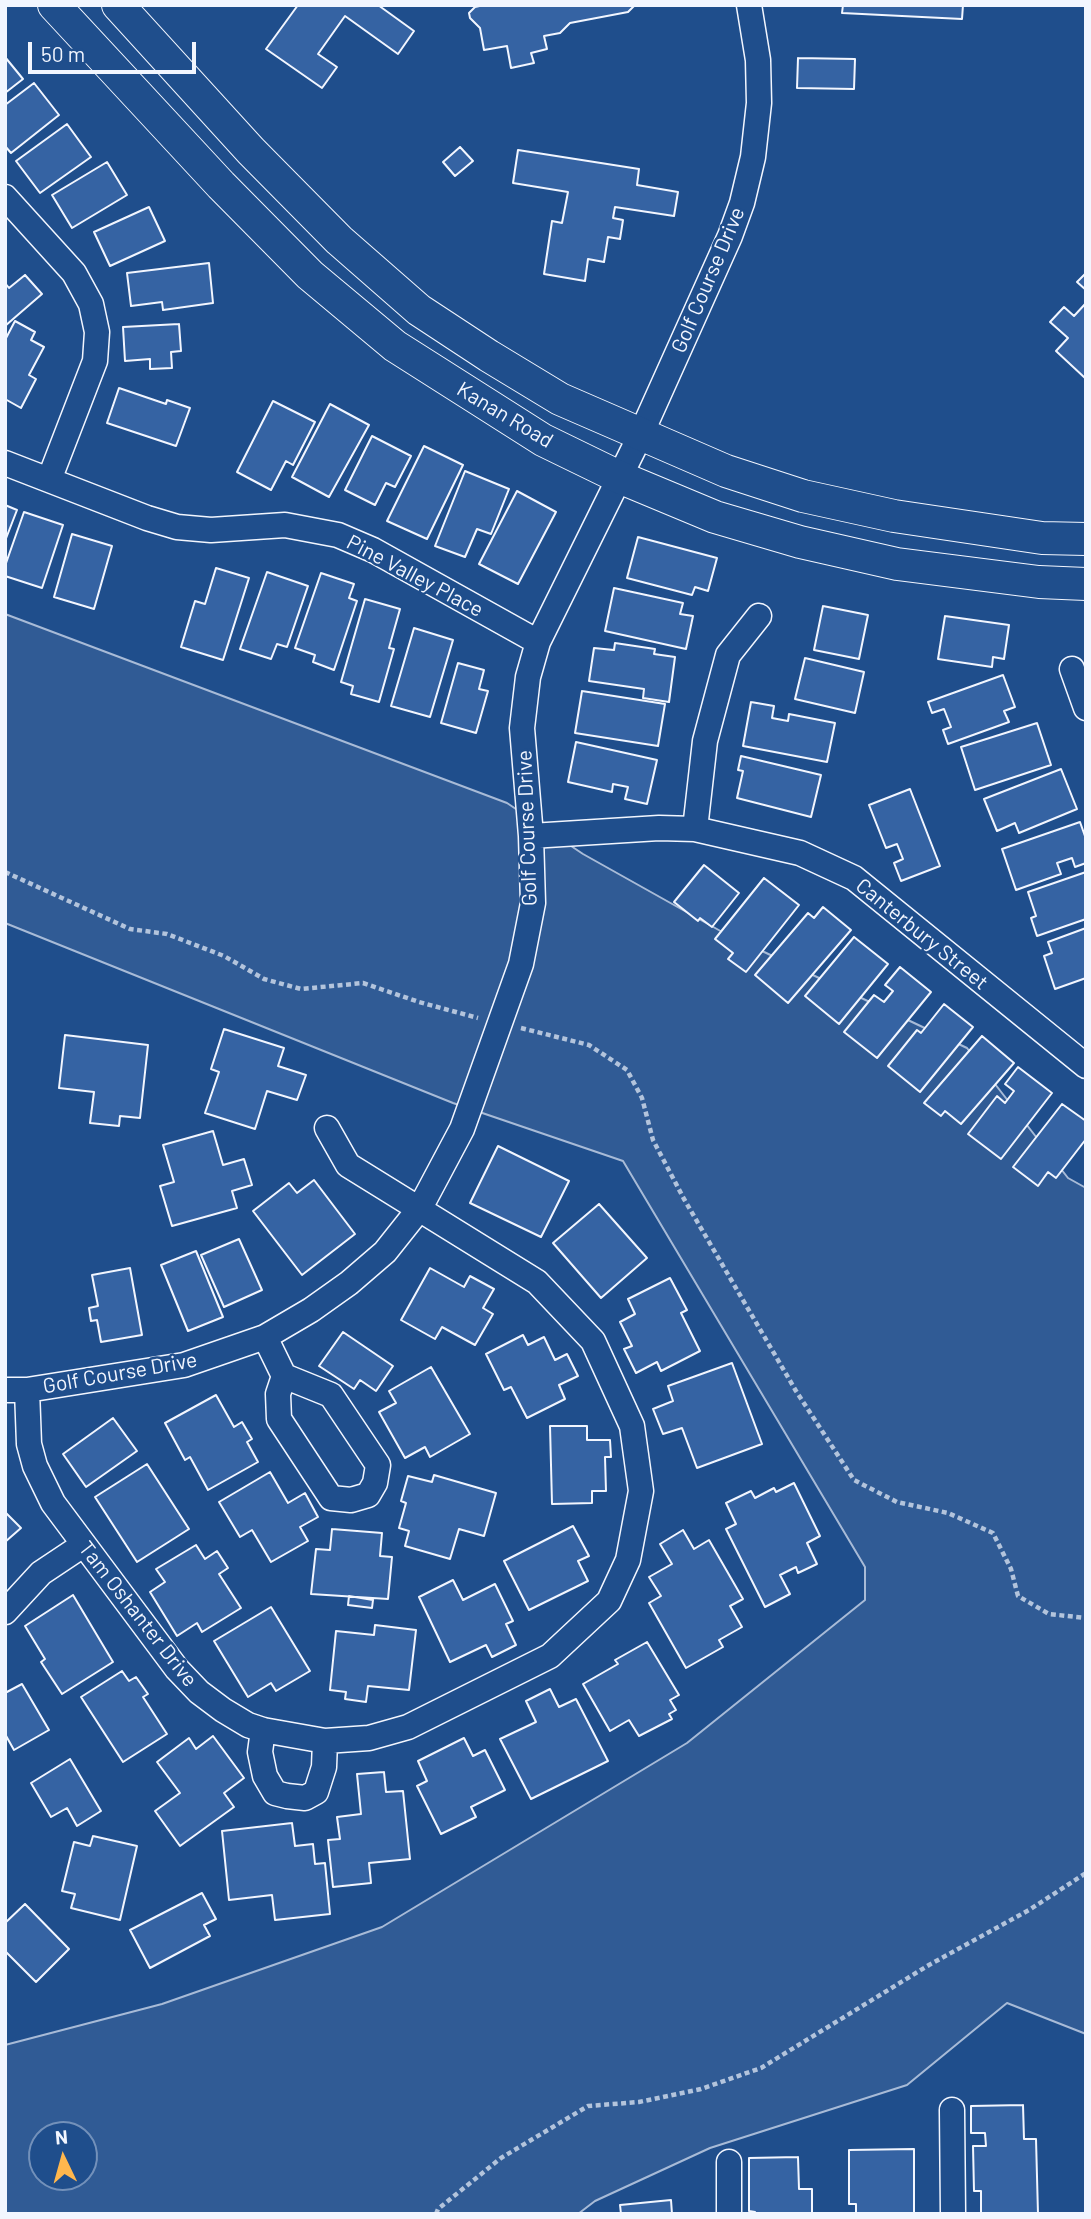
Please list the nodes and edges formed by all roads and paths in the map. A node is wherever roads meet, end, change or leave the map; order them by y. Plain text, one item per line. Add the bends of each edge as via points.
1 (54, 5) edge
2 (118, 5) edge
3 (749, 5) edge
4 (5, 197) edge
5 (641, 434) junction
6 (5, 463) edge
7 (619, 477) junction
8 (49, 480) junction
9 (1086, 539) edge
10 (1086, 584) edge
11 (759, 616) dead end
12 (538, 642) junction
13 (1072, 669) dead end
14 (1086, 708) edge
15 (695, 829) junction
16 (531, 836) junction
17 (5, 872) edge
18 (498, 1023) junction
19 (1086, 1066) edge
20 (327, 1128) dead end
21 (420, 1208) junction
22 (265, 1337) junction
23 (284, 1377) junction
24 (16, 1390) edge
25 (83, 1545) junction
26 (5, 1612) edge
27 (1086, 1618) edge
28 (263, 1730) junction
29 (325, 1741) junction
30 (1086, 1873) edge
31 (952, 2110) dead end
32 (729, 2162) dead end
33 (436, 2214) edge
34 (729, 2214) edge
35 (953, 2214) edge

1 - 7 main road, Kanan Road via 310,275 395,346 467,394 543,440
2 - 5 main road, Kanan Road via 251,151 339,240 419,310 560,399
3 - 5 street, Golf Course Drive via 759,103 742,203
4 - 8 street via 74,273 91,304 97,332 95,361
5 - 7 street, Golf Course Drive
5 - 9 main road, Kanan Road via 726,471 803,496 894,516 1042,538
6 - 8 street, Pine Valley Place
7 - 10 main road, Kanan Road via 715,517 897,564
7 - 12 street, Golf Course Drive
8 - 12 street, Pine Valley Place via 177,527 211,530 285,525 338,535
11 - 15 street via 728,655 705,741
12 - 16 street, Golf Course Drive via 527,677 522,728
13 - 14 street
15 - 16 street, Canterbury Street
15 - 19 street, Canterbury Street via 800,853 854,878
16 - 18 street, Golf Course Drive via 533,903 521,964
17 - 18 path via 130,929 167,934 224,956 264,979 300,989 363,983
18 - 21 street, Golf Course Drive via 461,1129
18 - 27 path via 589,1045 626,1070 642,1098 653,1140 684,1199 796,1391 855,1480 897,1502 948,1513 993,1533 1018,1596 1049,1614
20 - 21 street, Tam Oshanter Drive via 348,1165
21 - 22 street, Golf Course Drive via 384,1252 349,1283
21 - 29 street, Tam Oshanter Drive via 537,1282 593,1341 632,1426 641,1491 628,1560 609,1601 550,1656 408,1727 369,1738
22 - 23 street
22 - 24 street, Golf Course Drive via 184,1365
23 - 23 street via 278,1394 279,1419 331,1497 351,1500 368,1495 376,1483 378,1465 331,1395
24 - 25 street, Tam Oshanter Drive via 36,1466 53,1503
25 - 26 street via 41,1573
25 - 28 street, Tam Oshanter Drive via 184,1677 223,1710
28 - 29 street, Tam Oshanter Drive
28 - 29 street via 260,1752 265,1776 275,1793 287,1796 305,1798 316,1792 324,1767
30 - 33 path via 761,2068 701,2089 639,2102 588,2106 500,2158
31 - 35 street
32 - 34 street

